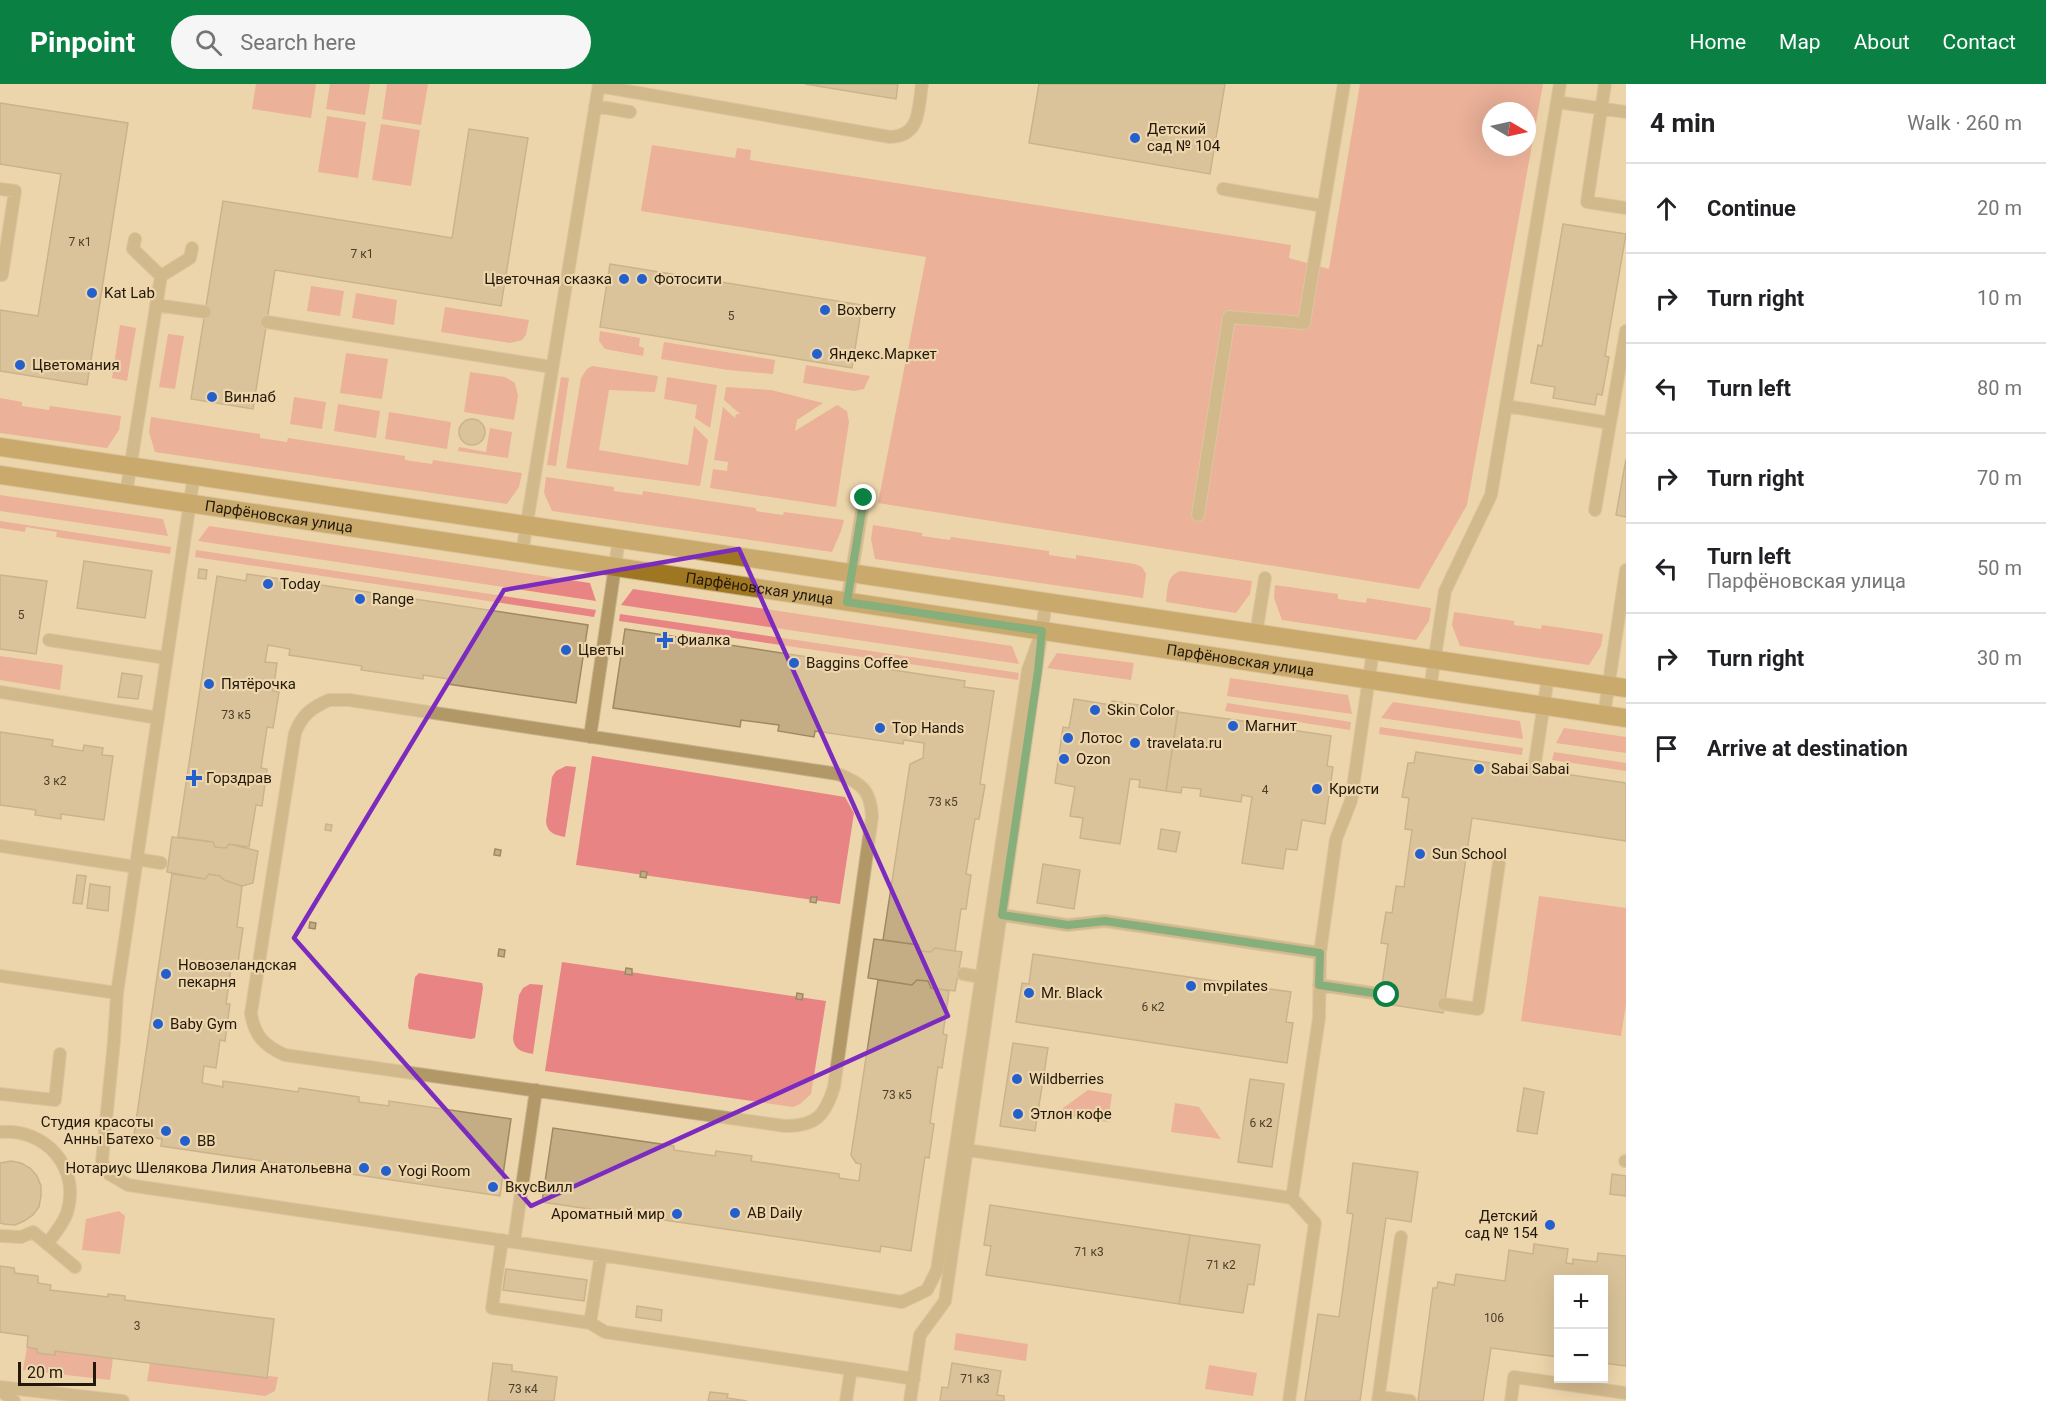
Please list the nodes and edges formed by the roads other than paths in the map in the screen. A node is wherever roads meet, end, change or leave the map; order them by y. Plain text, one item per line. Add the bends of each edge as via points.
1 (922, 84) edge
2 (1344, 84) edge
3 (1560, 84) edge
4 (1605, 84) edge
5 (599, 85) edge
6 (1557, 102) junction
7 (595, 106) junction
8 (1601, 108) junction
9 (630, 112) dead end
10 (1626, 112) edge
11 (0, 189) edge
12 (1223, 189) dead end
13 (1323, 206) junction
14 (1626, 208) edge
15 (135, 239) dead end
16 (192, 248) dead end
17 (0, 274) edge
18 (160, 276) junction
19 (156, 305) junction
20 (205, 312) dead end
21 (267, 322) dead end
22 (1626, 331) edge
23 (552, 367) junction
24 (1506, 406) junction
25 (1610, 423) junction
26 (0, 447) edge
27 (130, 465) junction
28 (0, 475) edge
29 (195, 475) junction
30 (126, 494) junction
31 (864, 498) dead end
32 (190, 504) junction
33 (1594, 510) dead end
34 (1198, 515) dead end
35 (526, 525) junction
36 (619, 539) junction
37 (522, 553) junction
38 (615, 567) junction
39 (1626, 570) edge
40 (851, 573) junction
41 (1265, 578) dead end
42 (847, 602) junction
43 (1046, 602) junction
44 (1042, 631) junction
45 (1256, 633) junction
46 (49, 640) dead end
47 (1373, 651) junction
48 (166, 658) junction
49 (1435, 660) junction
50 (1548, 677) junction
51 (1369, 680) junction
52 (1617, 687) edge
53 (1431, 689) junction
54 (0, 692) edge
55 (1544, 706) junction
56 (1604, 715) junction
57 (158, 718) junction
58 (1626, 718) edge
59 (590, 737) junction
60 (1534, 769) dead end
61 (0, 846) edge
62 (162, 862) dead end
63 (136, 863) junction
64 (1499, 863) dead end
65 (1002, 915) junction
66 (1320, 953) junction
67 (963, 974) dead end
68 (0, 976) edge
69 (981, 977) junction
70 (1319, 985) junction
71 (117, 993) junction
72 (1387, 995) dead end
73 (1444, 1004) dead end
74 (60, 1054) dead end
75 (536, 1090) junction
76 (0, 1094) edge
77 (0, 1132) edge
78 (967, 1150) junction
79 (1292, 1198) junction
80 (0, 1236) edge
81 (1401, 1238) dead end
82 (508, 1241) junction
83 (47, 1244) junction
84 (601, 1255) junction
85 (75, 1267) dead end
86 (590, 1323) junction
87 (851, 1369) junction
88 (914, 1379) junction
89 (0, 1388) edge
90 (1626, 1393) edge
91 (1379, 1399) edge
92 (14, 1401) edge
93 (123, 1401) edge
94 (846, 1401) edge
95 (910, 1401) edge
96 (1289, 1401) edge
97 (1410, 1401) edge
98 (1511, 1401) edge

1 - 5 lane via 914,126 909,133 890,137
2 - 13 lane
3 - 6 lane
4 - 8 lane
5 - 7 lane
6 - 8 lane
6 - 24 lane
7 - 9 lane
7 - 23 lane
8 - 10 lane
8 - 14 lane via 1587,202
11 - 17 lane via 15,191
12 - 13 lane
13 - 34 lane via 1304,323 1229,317
15 - 18 lane via 133,249
16 - 18 lane via 190,258
18 - 19 lane
19 - 20 lane
19 - 27 lane
21 - 23 lane
22 - 25 lane
23 - 35 lane
24 - 25 lane
24 - 49 lane via 1491,495 1445,591
25 - 33 lane
26 - 27 street, Парфёновская улица
27 - 29 street, Парфёновская улица
27 - 30 lane
28 - 30 street, Парфёновская улица
29 - 32 lane
29 - 35 street, Парфёновская улица
30 - 32 street, Парфёновская улица
31 - 40 lane
32 - 37 street, Парфёновская улица
32 - 48 lane
35 - 36 street, Парфёновская улица
35 - 37 lane
36 - 38 lane
36 - 40 street, Парфёновская улица
37 - 38 street, Парфёновская улица
38 - 42 street, Парфёновская улица
38 - 59 lane
39 - 52 lane
40 - 42 lane
40 - 43 street, Парфёновская улица
41 - 45 lane
42 - 44 street, Парфёновская улица
43 - 44 lane
43 - 45 street, Парфёновская улица
44 - 51 street, Парфёновская улица
44 - 65 lane
44 - 69 lane via 1028,670
45 - 47 street, Парфёновская улица
46 - 48 lane
47 - 49 street, Парфёновская улица
47 - 51 lane
48 - 57 lane
49 - 50 street, Парфёновская улица
49 - 53 lane
50 - 52 street, Парфёновская улица
50 - 55 lane
51 - 53 street, Парфёновская улица
51 - 66 lane via 1351,801 1336,839
52 - 56 lane
53 - 55 street, Парфёновская улица
54 - 57 lane
55 - 56 street, Парфёновская улица
55 - 60 lane
56 - 58 street, Парфёновская улица
57 - 63 lane
59 - 75 lane via 838,774 864,788 872,802 872,818 834,1087 828,1107 802,1126
59 - 75 lane via 349,700 328,700 313,707 301,718 295,733 251,1013 253,1027 261,1038 285,1055
61 - 63 lane
62 - 63 lane
63 - 71 lane
64 - 73 lane via 1478,1009
65 - 66 lane via 1068,925 1105,921
65 - 78 lane
66 - 70 lane
67 - 69 lane
68 - 71 lane
69 - 84 lane via 937,1270 927,1290 902,1302
70 - 72 lane
70 - 79 lane via 1319,1018
71 - 82 lane via 102,1161 106,1173 128,1185
74 - 76 lane via 55,1100
75 - 82 lane
77 - 83 lane via 26,1133 39,1139 51,1148 67,1172 70,1201 66,1215
78 - 79 lane
78 - 88 lane via 945,1301 920,1335
79 - 96 lane via 1315,1223
80 - 83 lane via 21,1237 33,1232
81 - 91 lane
82 - 84 lane
82 - 86 lane via 492,1308
83 - 85 lane
84 - 86 lane
86 - 87 lane via 605,1332
87 - 88 lane
87 - 94 lane
88 - 95 lane
89 - 92 lane
89 - 93 lane
90 - 98 lane via 1514,1377
91 - 97 lane

